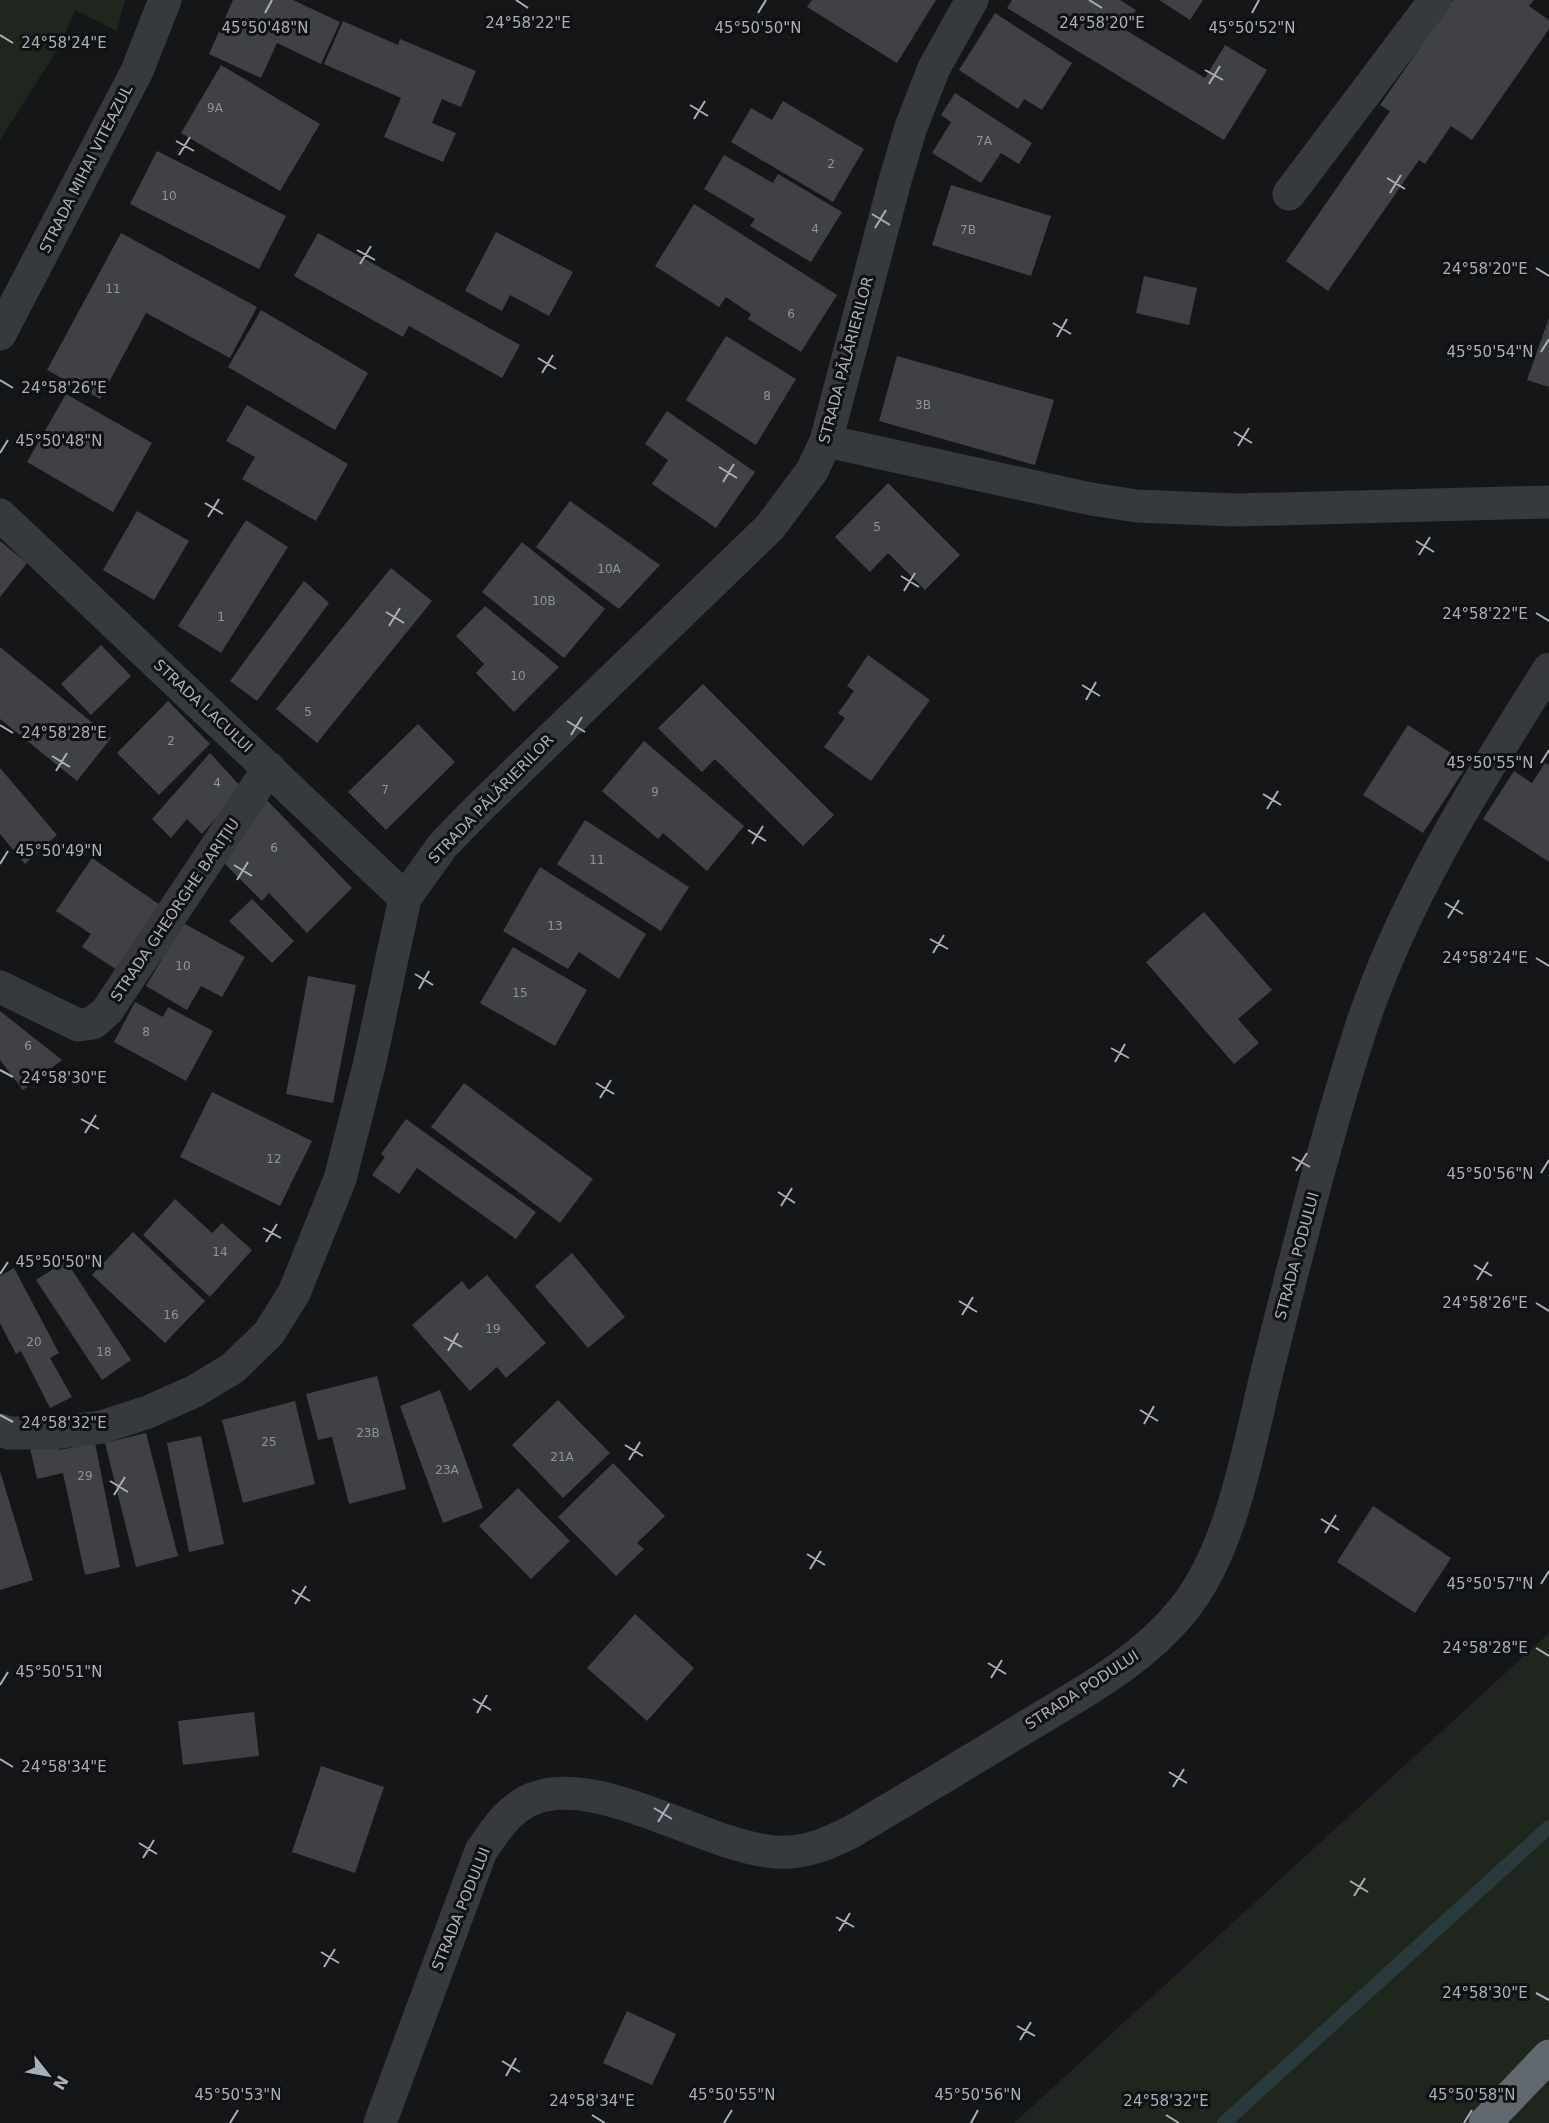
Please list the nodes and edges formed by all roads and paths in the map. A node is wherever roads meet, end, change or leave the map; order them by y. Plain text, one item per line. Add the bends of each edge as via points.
1 (165, 0) edge
2 (972, 0) edge
3 (1435, 0) edge
4 (1289, 194) dead end
5 (0, 334) edge
6 (826, 441) junction
7 (1549, 502) edge
8 (0, 514) edge
9 (1549, 669) edge
10 (269, 768) junction
11 (405, 898) junction
12 (0, 987) edge
13 (0, 1430) edge
14 (1549, 2056) edge
15 (380, 2123) edge
16 (1485, 2123) edge

1 - 5 street, STRADA MIHAI VITEAZUL via 137,71
2 - 6 street, STRADA PĂLĂRIERILOR via 934,68 911,127
3 - 4 street
6 - 7 street via 1137,506 1271,510
6 - 11 street, STRADA PĂLĂRIERILOR via 812,471 770,528 488,799 443,845
8 - 10 street, STRADA LACULUI
9 - 15 street, STRADA PODULUI via 1457,819 1374,989 1293,1269 1229,1518 1209,1569 1186,1606 1154,1641 1104,1680 828,1844 804,1851 753,1850 627,1805 592,1797 560,1795 532,1799 504,1818 482,1851
10 - 11 street, STRADA LACULUI
10 - 12 street, STRADA GHEORGHE BARIȚIU via 107,1011 93,1023 78,1025
11 - 13 street, STRADA PĂLĂRIERILOR via 340,1179 294,1293 269,1333 233,1368 148,1412 102,1427 51,1433
14 - 16 highway

